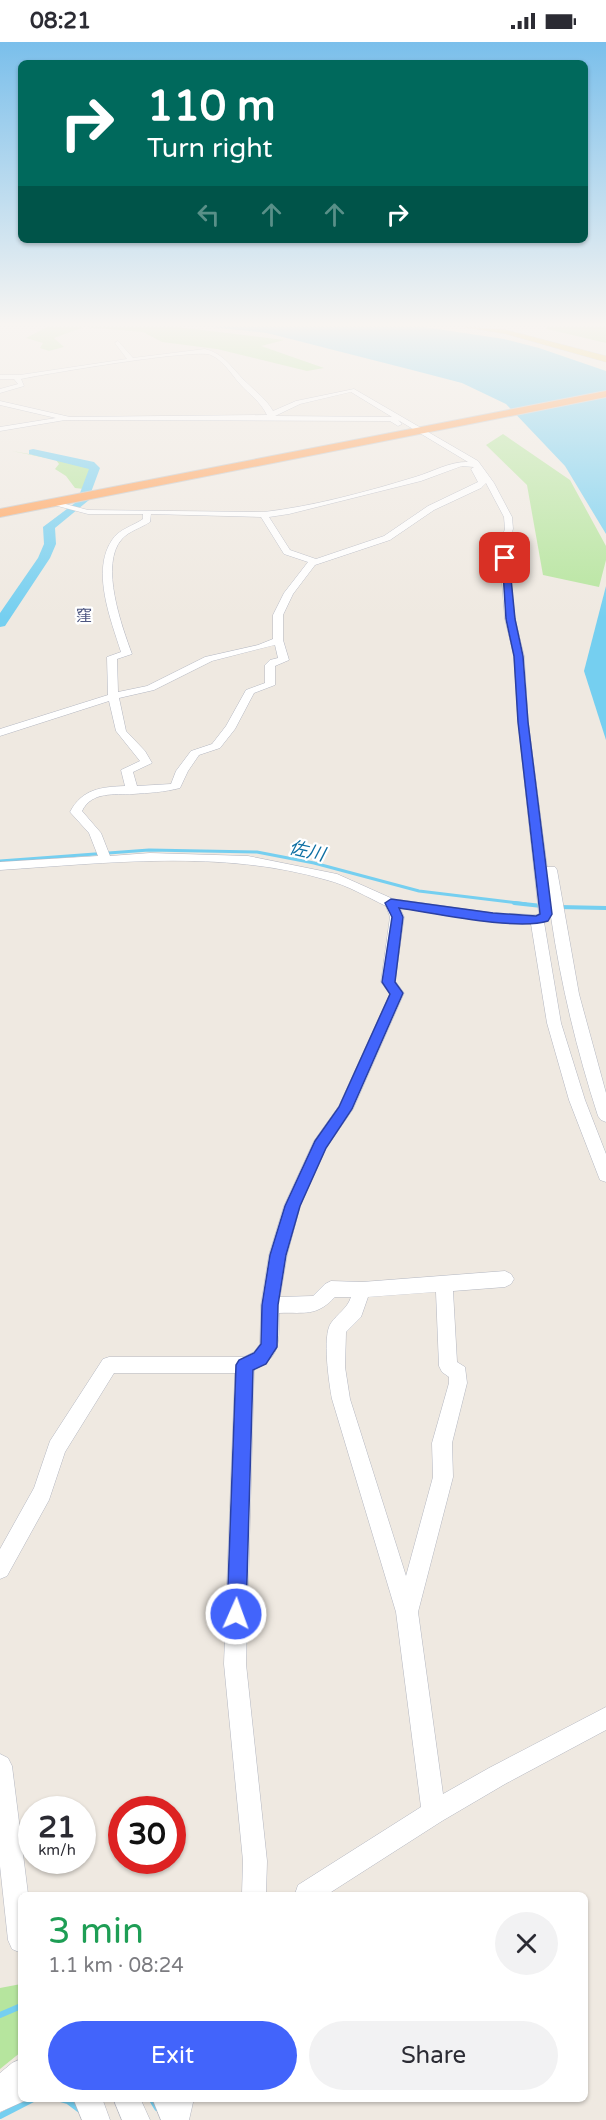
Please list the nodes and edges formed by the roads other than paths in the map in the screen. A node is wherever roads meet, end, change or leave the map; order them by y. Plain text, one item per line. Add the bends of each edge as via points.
1 (35, 424) edge
2 (405, 424) edge
3 (405, 424) edge
4 (454, 424) edge
5 (0, 429) edge
6 (418, 431) junction
7 (471, 462) junction
8 (53, 502) junction
9 (0, 513) edge
10 (147, 513) junction
11 (264, 515) junction
12 (317, 562) junction
13 (278, 640) junction
14 (112, 698) junction
15 (0, 733) edge
16 (132, 791) junction
17 (104, 856) junction
18 (0, 866) edge
19 (391, 903) junction
20 (548, 910) junction
21 (606, 1116) edge
22 (606, 1175) edge
23 (505, 1279) dead end
24 (444, 1282) junction
25 (362, 1290) junction
26 (270, 1305) junction
27 (244, 1365) junction
28 (0, 1569) edge
29 (407, 1612) junction
30 (606, 1719) edge
31 (0, 1767) edge
32 (434, 1813) junction
33 (254, 1892) edge
34 (310, 1892) edge
35 (18, 1915) edge
36 (18, 2075) edge
37 (0, 2091) edge
38 (18, 2091) edge
39 (0, 2098) edge
40 (89, 2102) edge
41 (128, 2102) edge
42 (96, 2120) edge
43 (136, 2120) edge

1 - 5 street
2 - 6 street
3 - 6 street
4 - 6 highway
6 - 7 street
6 - 8 highway
7 - 11 street via 418,479
7 - 12 street via 482,483 478,486 431,508 387,538
7 - 20 street via 482,471 508,517
8 - 9 highway
8 - 10 street via 74,510
10 - 11 street
10 - 14 street via 147,520 117,539 109,555 112,611 127,654 112,657
11 - 12 street via 287,552
12 - 13 street via 301,576 278,615
13 - 14 street via 209,659 165,682
13 - 16 street via 284,660 270,665 270,685 250,692 231,728 216,746 195,753 176,786
14 - 15 street
14 - 16 street via 120,730 146,760 127,770
16 - 17 street via 101,792 85,798 76,808 88,821
17 - 18 street
17 - 19 street via 248,860 286,866 333,878
19 - 20 street via 493,917
19 - 26 street via 398,917 388,982 397,993 345,1109 320,1145 292,1206 278,1255
20 - 21 street
20 - 22 street via 554,1023 577,1100
23 - 24 street
24 - 25 street
24 - 29 street via 448,1366 458,1373 458,1383 442,1443 443,1477
25 - 26 street via 331,1289 317,1304
25 - 29 street via 355,1311 337,1329 336,1367 344,1409
26 - 27 street via 269,1347 260,1358
27 - 28 street via 109,1365 57,1448 42,1492
27 - 33 street via 235,1664 255,1861
29 - 32 street
30 - 32 street
31 - 35 street
32 - 34 street
36 - 37 street
38 - 39 street
40 - 42 street
41 - 43 street

